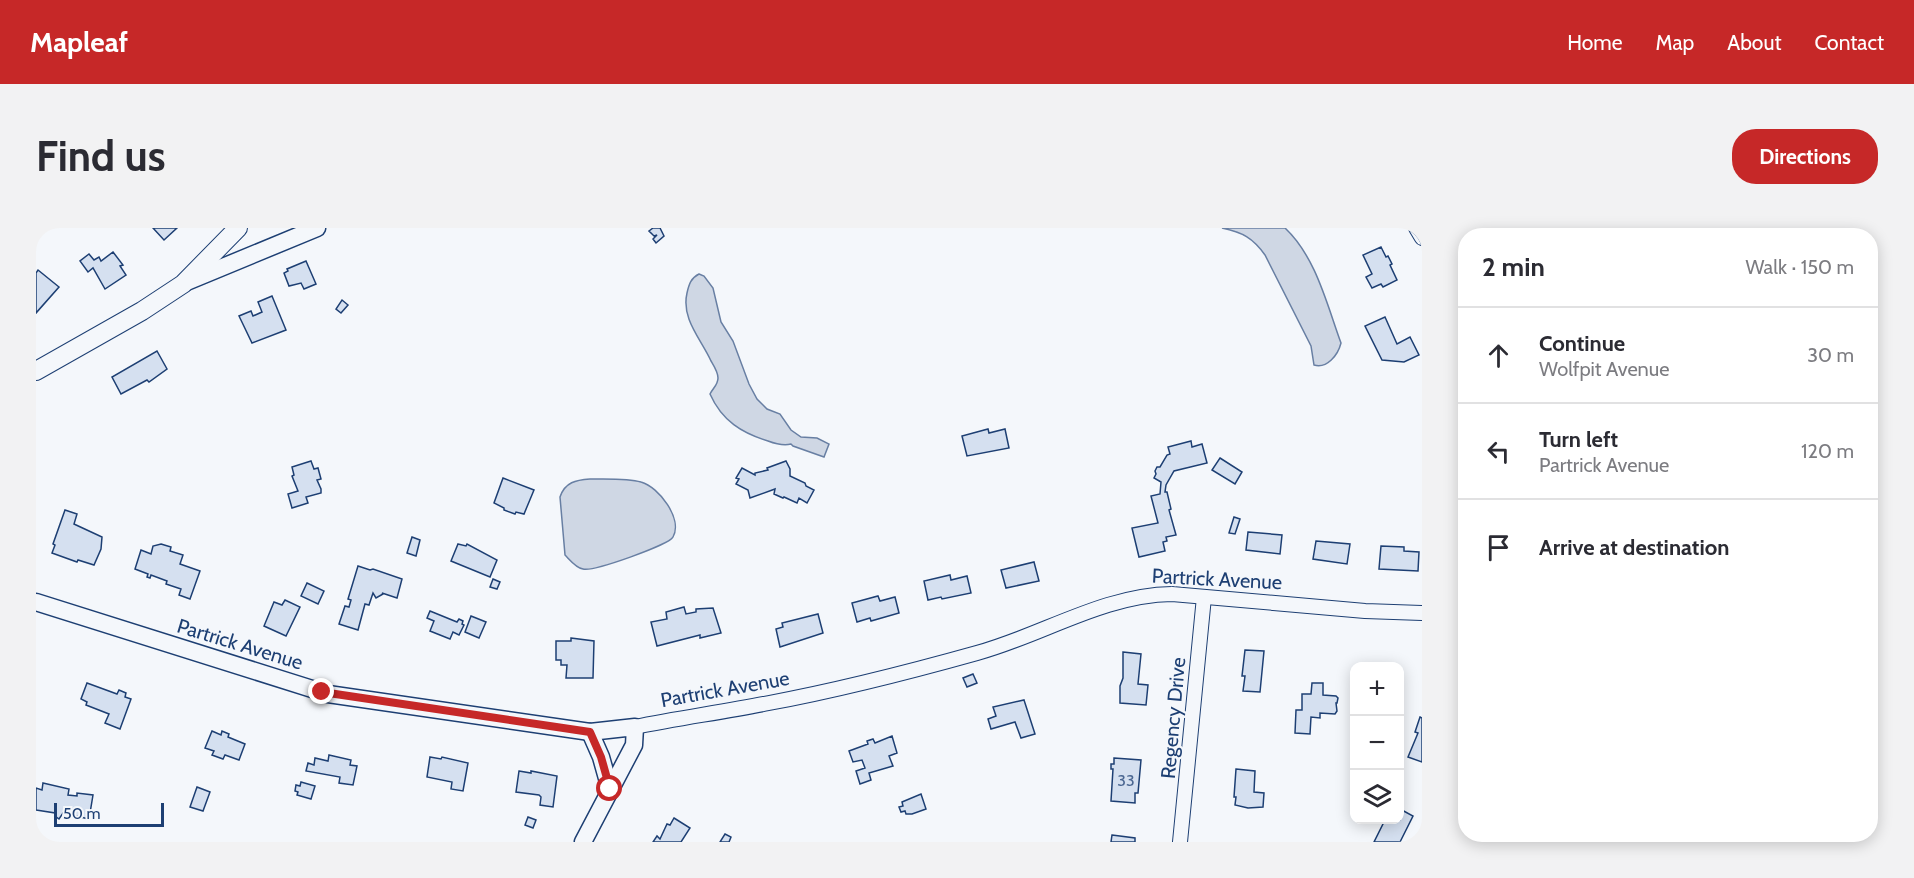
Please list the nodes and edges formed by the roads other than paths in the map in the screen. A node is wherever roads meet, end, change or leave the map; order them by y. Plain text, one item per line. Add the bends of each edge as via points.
1 (238, 228) edge
2 (317, 228) edge
3 (1416, 228) edge
4 (1422, 238) edge
5 (183, 284) junction
6 (36, 371) edge
7 (1204, 597) junction
8 (36, 602) edge
9 (1422, 613) edge
10 (634, 727) junction
11 (590, 732) junction
12 (610, 789) junction
13 (583, 842) edge
14 (1180, 842) edge

1 - 5 main road
2 - 5 street
3 - 4 street
5 - 6 main road
7 - 9 street, Partrick Avenue
7 - 10 street, Partrick Avenue via 1136,597 980,653 802,697
7 - 14 street, Regency Drive
8 - 11 street, Partrick Avenue via 328,694
10 - 11 street, Partrick Avenue
10 - 12 street via 634,745
11 - 12 street
12 - 13 street

